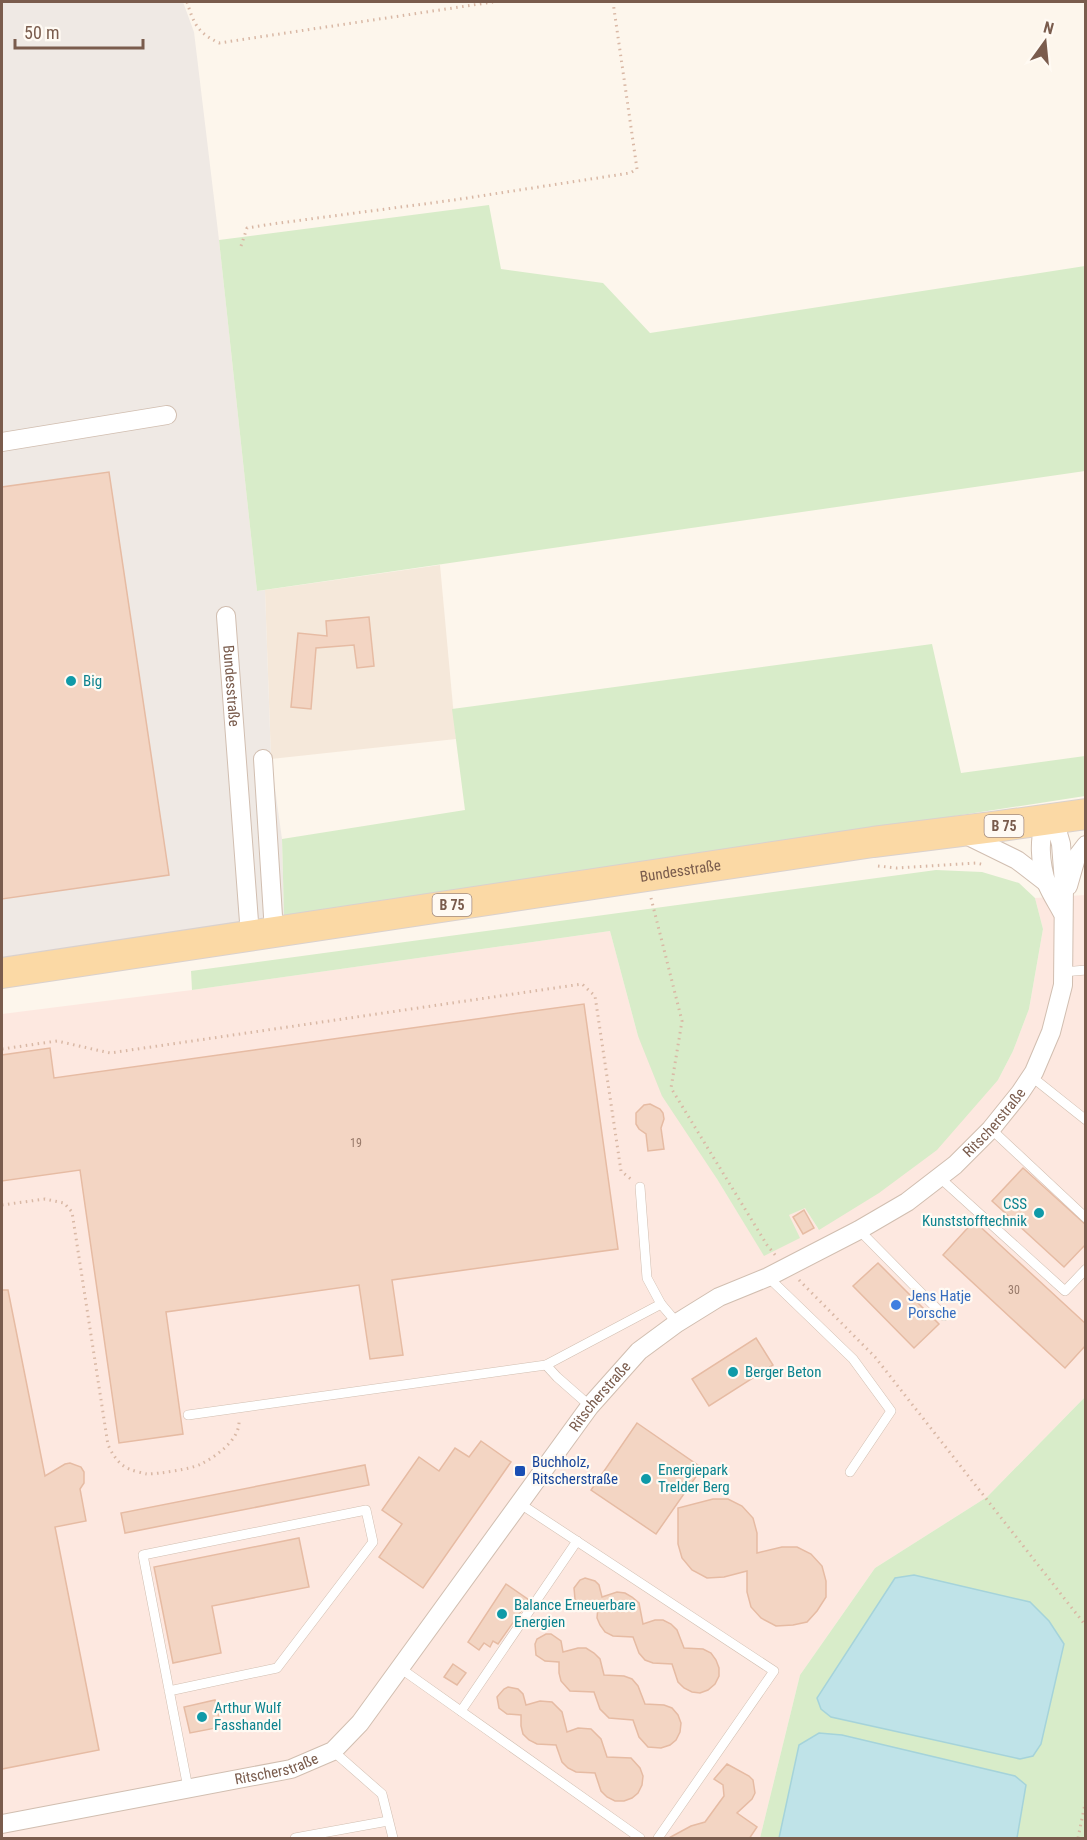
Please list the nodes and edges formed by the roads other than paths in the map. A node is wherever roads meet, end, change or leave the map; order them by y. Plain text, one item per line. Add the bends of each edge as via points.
1 (167, 415) dead end
2 (2, 442) edge
3 (226, 616) dead end
4 (263, 759) dead end
5 (1086, 813) edge
6 (1049, 819) junction
7 (959, 832) junction
8 (1086, 845) edge
9 (1047, 883) junction
10 (1063, 914) junction
11 (262, 934) junction
12 (1086, 970) edge
13 (1063, 972) junction
14 (2, 973) edge
15 (1032, 1077) junction
16 (1086, 1120) edge
17 (991, 1129) junction
18 (939, 1177) junction
19 (640, 1187) road end
20 (1086, 1218) edge
21 (859, 1230) junction
22 (1086, 1269) edge
23 (768, 1276) junction
24 (661, 1304) junction
25 (944, 1316) dead end
26 (676, 1323) junction
27 (546, 1365) junction
28 (590, 1406) junction
29 (188, 1415) dead end
30 (850, 1472) dead end
31 (519, 1503) junction
32 (577, 1541) junction
33 (400, 1668) junction
34 (169, 1691) junction
35 (461, 1711) junction
36 (333, 1751) junction
37 (189, 1788) junction
38 (388, 1821) junction
39 (2, 1824) edge
40 (295, 1839) edge
41 (393, 1839) edge
42 (640, 1839) edge
43 (658, 1839) edge

1 - 2 street
3 - 11 street, Bundesstraße
4 - 11 street
5 - 6 main road, Bundesstraße / B 75
6 - 7 main road, Bundesstraße / B 75
6 - 9 street, Ritscherstraße via 1040,847
6 - 10 street, Ritscherstraße via 1061,844
7 - 9 street, Ritscherstraße via 1017,860
7 - 11 main road, Bundesstraße / B 75
8 - 10 street, Ritscherstraße via 1076,858
9 - 10 street, Ritscherstraße
10 - 13 street, Ritscherstraße
11 - 14 main road, Bundesstraße / B 75
12 - 13 lane
13 - 15 street, Ritscherstraße via 1051,1032
15 - 16 lane
15 - 17 street, Ritscherstraße
17 - 18 street, Ritscherstraße
17 - 20 lane
18 - 21 street, Ritscherstraße via 907,1202
18 - 22 lane via 1065,1291
19 - 24 lane via 647,1278
21 - 23 street, Ritscherstraße
21 - 25 lane
23 - 26 street, Ritscherstraße via 719,1297
23 - 30 lane via 853,1359 891,1411
24 - 26 lane
24 - 27 lane
26 - 28 street, Ritscherstraße via 639,1352
27 - 28 lane
27 - 29 lane
28 - 31 street, Ritscherstraße
31 - 32 lane
31 - 33 street, Ritscherstraße
32 - 35 lane
32 - 43 lane via 774,1671
33 - 35 lane
33 - 36 street, Ritscherstraße via 360,1723
34 - 34 lane via 277,1668 373,1542 366,1510 143,1556
34 - 37 lane
35 - 42 lane
36 - 37 street, Ritscherstraße via 291,1769
36 - 38 lane via 382,1794
37 - 39 street, Ritscherstraße
38 - 40 lane
38 - 41 lane

